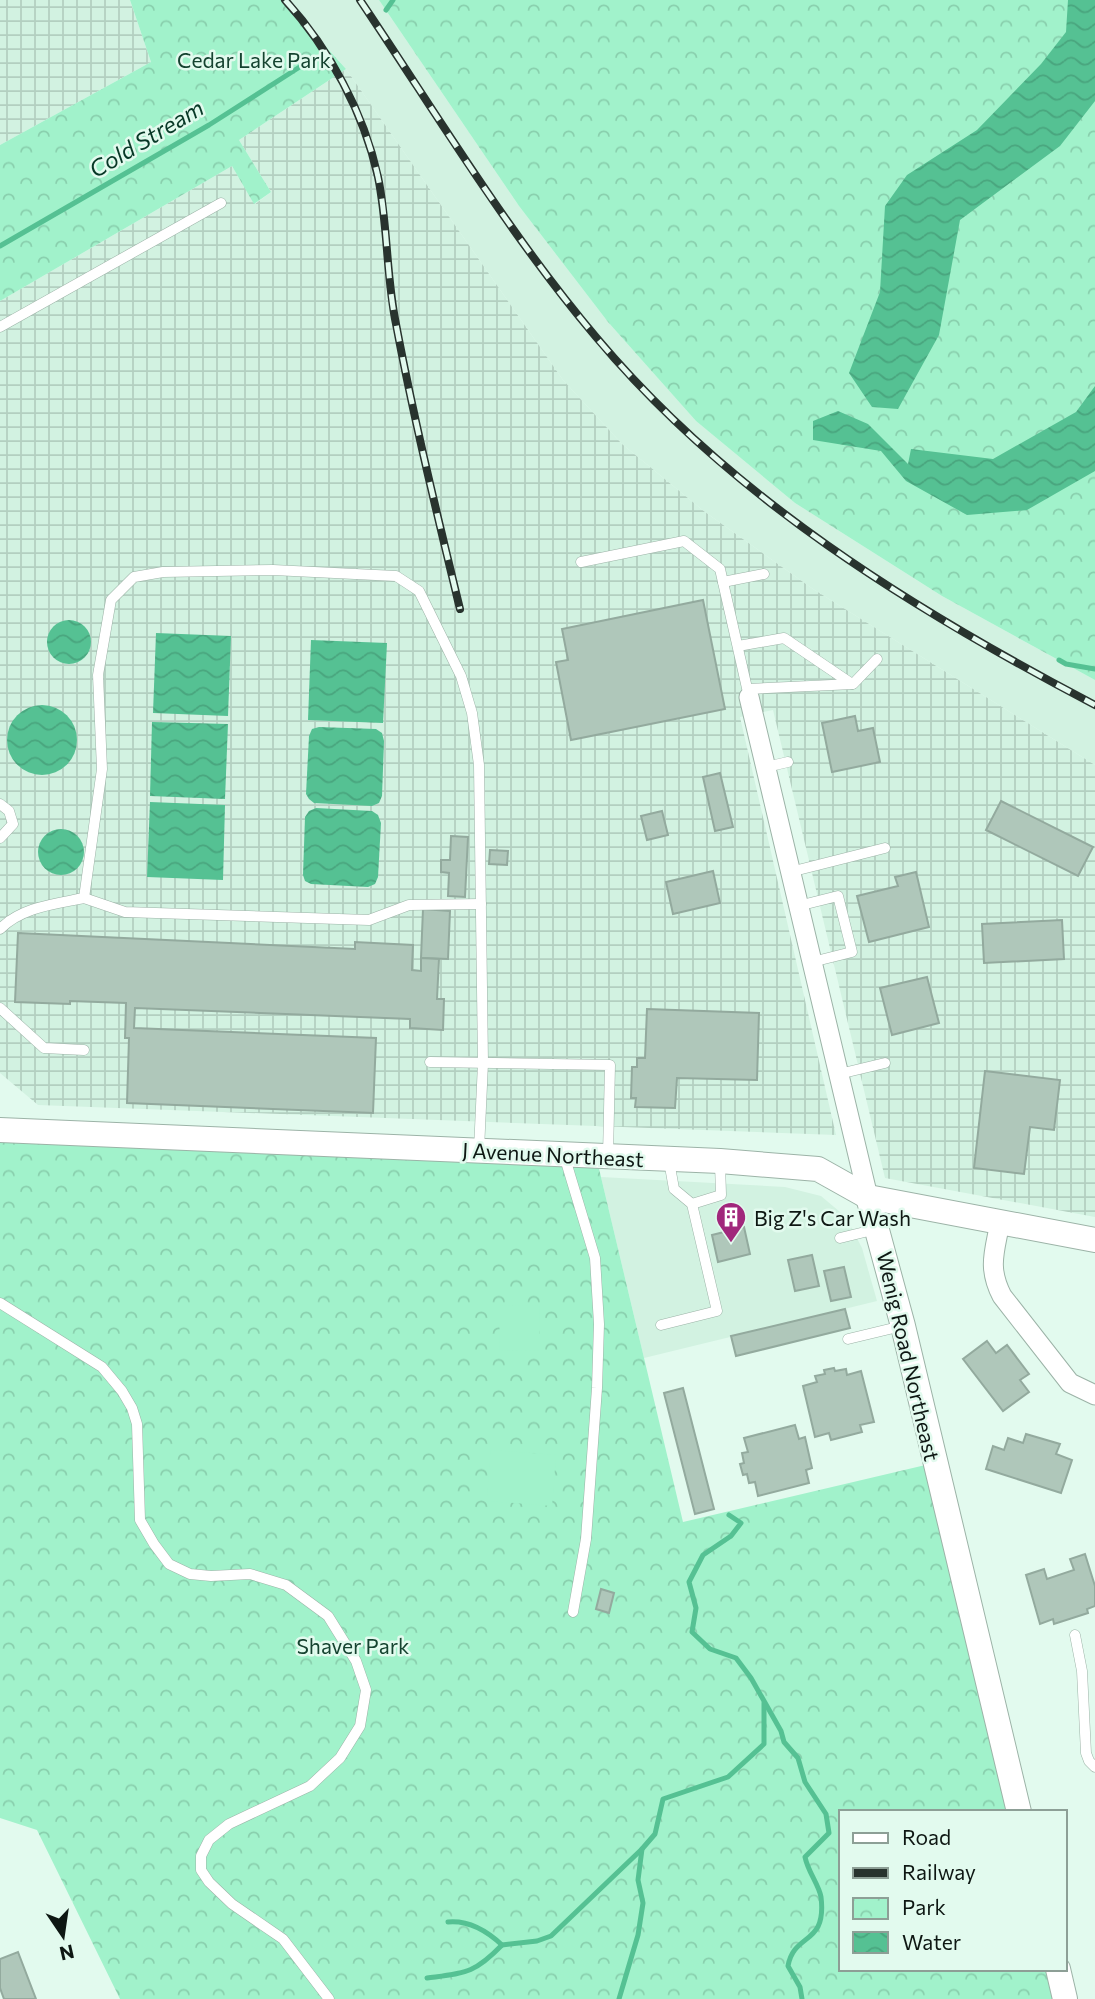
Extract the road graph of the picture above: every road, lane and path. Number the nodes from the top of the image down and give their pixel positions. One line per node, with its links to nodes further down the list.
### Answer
1 (221, 203): 2 (lane)
2 (0, 327)
3 (581, 562): 5 (lane)
4 (764, 574): 5 (lane)
5 (723, 582): 6 (lane)
6 (738, 646): 8 (lane); 9 (lane)
7 (877, 659): 8 (lane)
8 (853, 684): 9 (lane)
9 (748, 693): 11 (street, Wenig Road Northeast)
10 (788, 762): 11 (lane)
11 (766, 767): 15 (street, Wenig Road Northeast)
12 (0, 804): 13 (lane)
13 (0, 838)
14 (885, 848): 15 (lane)
15 (790, 872): 18 (street, Wenig Road Northeast)
16 (85, 898): 17 (lane); 17 (lane); 19 (lane)
17 (481, 904): 24 (lane)
18 (798, 905): 20 (street, Wenig Road Northeast); 20 (lane)
19 (0, 929)
20 (812, 962): 26 (street, Wenig Road Northeast)
21 (0, 1008): 22 (lane)
22 (84, 1049)
23 (430, 1062): 24 (lane)
24 (483, 1063): 28 (lane); 30 (lane)
25 (885, 1063): 26 (lane)
26 (839, 1074): 33 (street, Wenig Road Northeast)
27 (0, 1130): 28 (street, J Avenue Northeast)
28 (479, 1150): 29 (street, J Avenue Northeast)
29 (563, 1154): 30 (street, J Avenue Northeast); 44 (lane)
30 (608, 1156): 31 (street, J Avenue Northeast)
31 (669, 1159): 32 (street, J Avenue Northeast); 34 (lane)
32 (720, 1161): 33 (street, J Avenue Northeast); 34 (lane)
33 (868, 1197): 35 (street, J Avenue Northeast); 36 (street, Wenig Road Northeast)
34 (692, 1204): 40 (lane)
35 (1000, 1222): 38 (street, J Avenue Northeast); 43 (street)
36 (878, 1229): 37 (lane); 41 (street, Wenig Road Northeast)
37 (840, 1238)
38 (1095, 1240)
39 (0, 1303): 49 (lane)
40 (661, 1325)
41 (903, 1326): 42 (lane); 47 (street, Wenig Road Northeast)
42 (848, 1339)
43 (1095, 1395)
44 (573, 1612)
45 (1074, 1635): 46 (lane)
46 (1095, 1767)
47 (1019, 1810)
48 (1058, 1971): 50 (street)
49 (329, 1999)
50 (1065, 1999)

